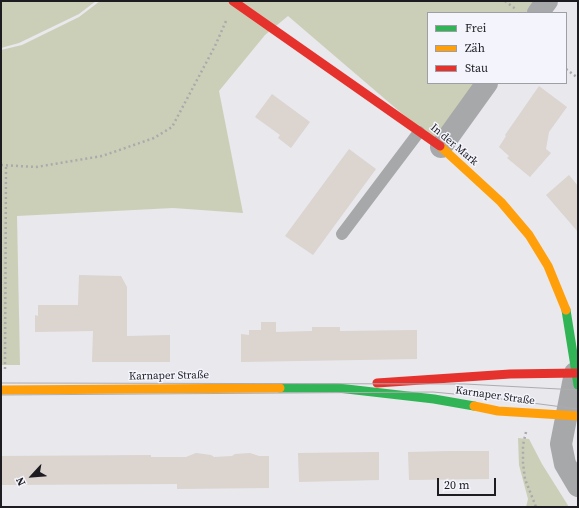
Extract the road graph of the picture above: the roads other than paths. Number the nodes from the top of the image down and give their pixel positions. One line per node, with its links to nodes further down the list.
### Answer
1 (547, 1): 3 (street)
2 (234, 2): 5 (main road, In der Mark)
3 (539, 12)
4 (486, 84): 6 (street)
5 (419, 132): 6 (main road, In der Mark); 7 (lane)
6 (441, 147): 8 (main road, In der Mark)
7 (342, 234)
8 (577, 377): 9 (main road, Karnaper Straße); 11 (street)
9 (338, 388): 10 (main road, Karnaper Straße); 11 (main road, Karnaper Straße)
10 (3, 390)
11 (572, 416): 12 (street)
12 (578, 486)

